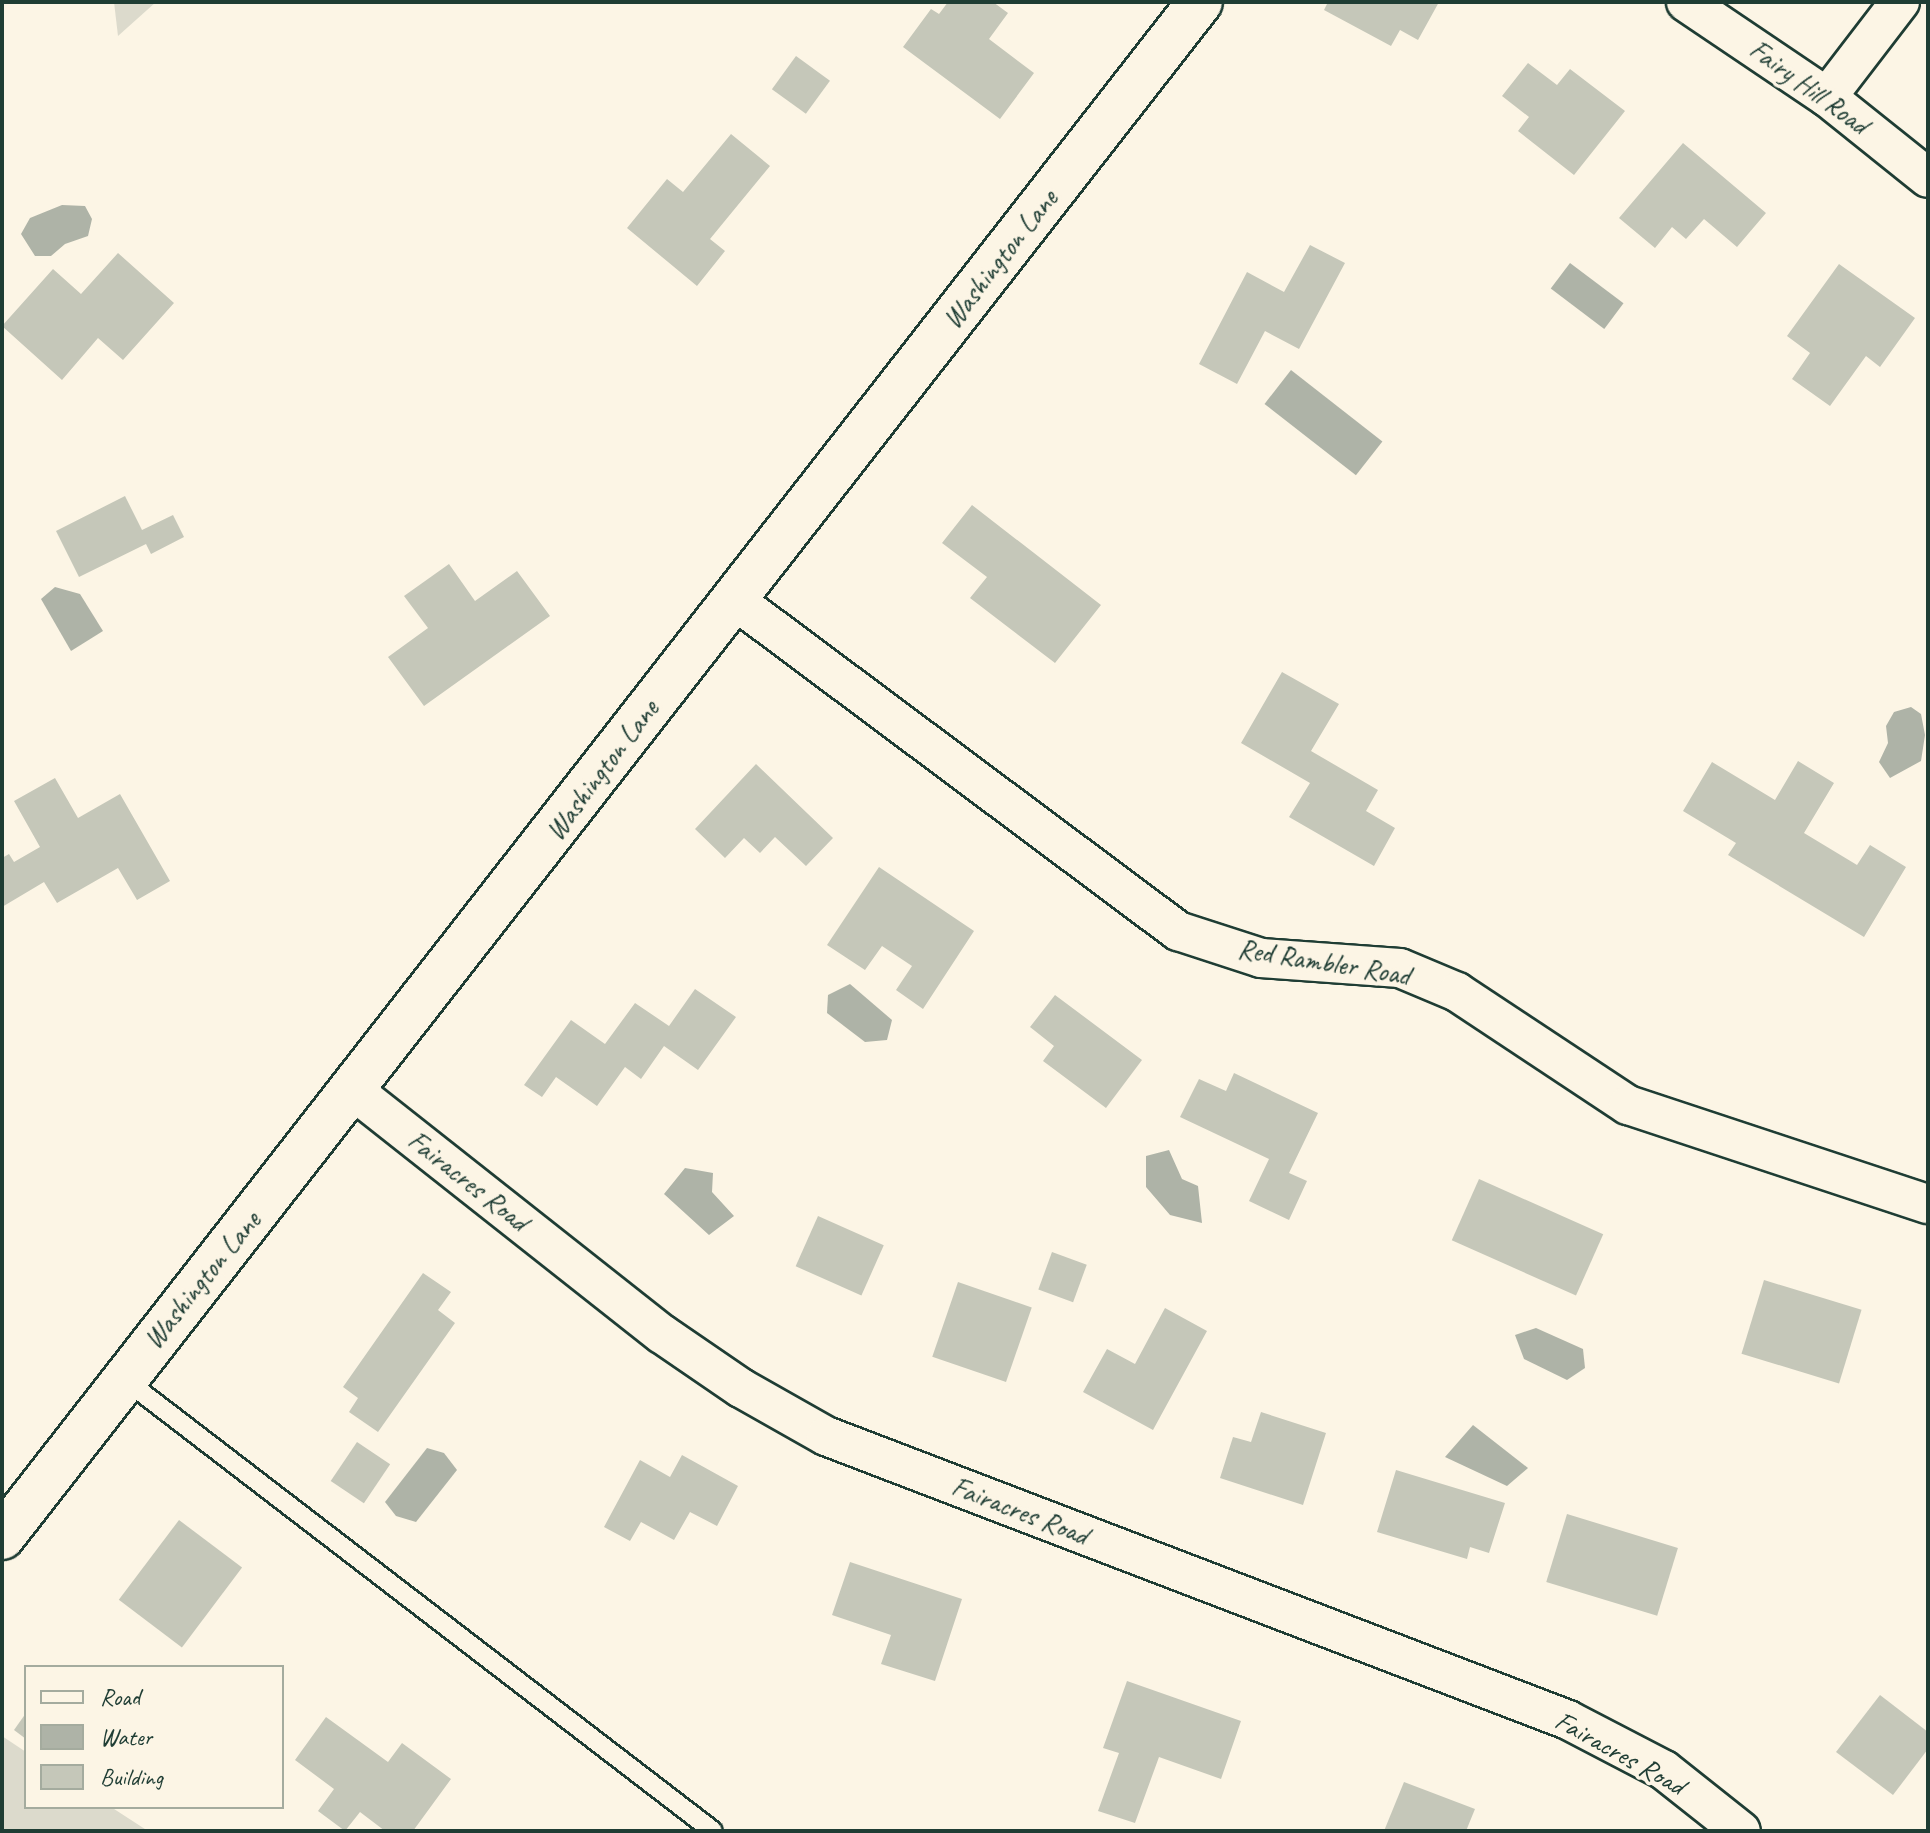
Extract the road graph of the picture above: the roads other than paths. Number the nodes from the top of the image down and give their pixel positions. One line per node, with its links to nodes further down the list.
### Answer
1 (1200, 2): 6 (main road, Washington Lane)
2 (1686, 2): 4 (street, Fairy Hill Road)
3 (1900, 2): 4 (street)
4 (1827, 97): 5 (street, Fairy Hill Road)
5 (1928, 178)
6 (732, 598): 7 (main road, Washington Lane); 8 (street, Red Rambler Road)
7 (354, 1091): 9 (main road, Washington Lane); 12 (street, Fairacres Road)
8 (1928, 1204)
9 (124, 1379): 10 (main road, Washington Lane); 11 (lane)
10 (2, 1537)
11 (713, 1831)
12 (1741, 1831)

